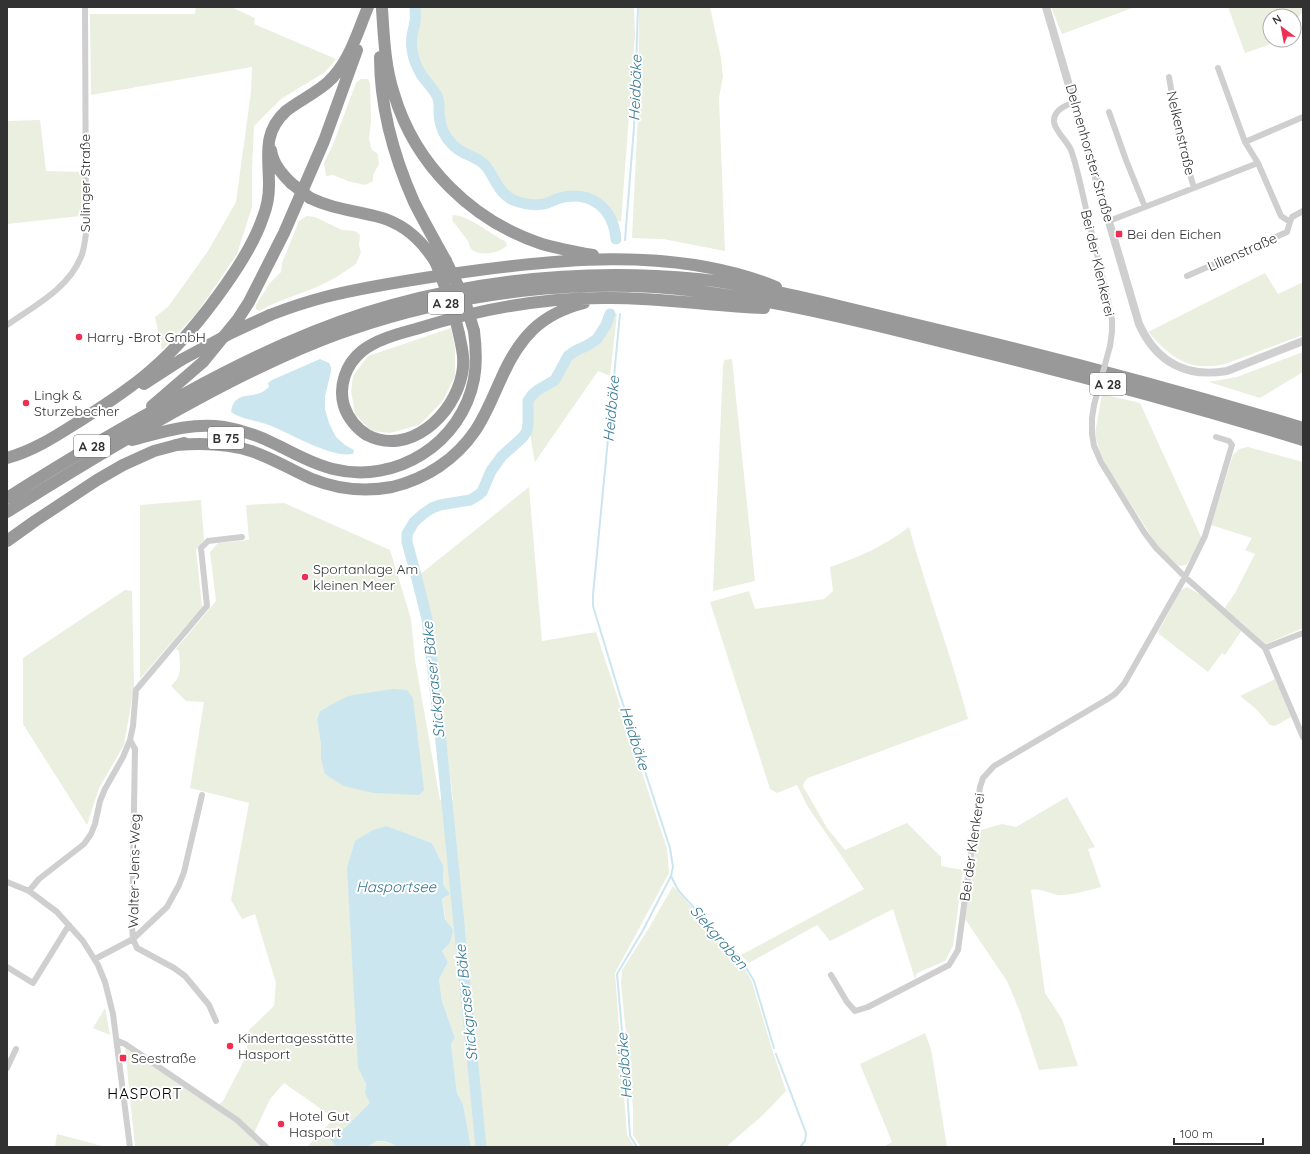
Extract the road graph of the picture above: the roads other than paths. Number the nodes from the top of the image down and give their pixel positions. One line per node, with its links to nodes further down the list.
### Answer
1 (85, 7): 24 (street, Sulinger Straße)
2 (369, 7): 10 (highway); 28 (highway)
3 (1046, 7): 7 (street, Delmenhorster Straße)
4 (382, 8): 18 (highway); 19 (highway)
5 (1218, 68): 11 (street)
6 (1169, 77): 13 (street, Nelkenstraße)
7 (1075, 102): 16 (street, Delmenhorster Straße); 40 (street, Bei der Klenkerei, bridge)
8 (1109, 112): 14 (street)
9 (1303, 117): 11 (street)
10 (270, 137): 19 (highway, bridge); 26 (highway)
11 (1245, 142): 12 (street)
12 (1258, 163): 13 (street); 17 (street, Lilienstraße)
13 (1194, 188): 14 (street)
14 (1146, 207): 16 (street)
15 (1303, 212): 17 (street, Lilienstraße)
16 (1109, 221): 25 (street, Delmenhorster Straße)
17 (1290, 222): 20 (street, Lilienstraße)
18 (620, 259): 21 (highway); 26 (highway, bridge)
19 (441, 262): 22 (highway, bridge); 32 (highway, bridge)
20 (1187, 276)
21 (803, 297): 27 (highway, A 28); 28 (highway, A 28)
22 (611, 298): 23 (highway); 34 (highway)
23 (805, 310): 27 (highway, A 28); 33 (highway, A 28)
24 (7, 325)
25 (1303, 341)
26 (98, 410): 35 (highway)
27 (1222, 410): 29 (highway, A 28); 31 (highway, A 28)
28 (139, 418): 36 (highway, A 28)
29 (1303, 428)
30 (1216, 437): 40 (street, Bei der Klenkerei)
31 (1303, 440)
32 (276, 444): 33 (highway); 34 (highway, B 75)
33 (115, 445): 37 (highway, A 28)
34 (176, 445): 39 (highway)
35 (7, 458)
36 (7, 498)
37 (7, 512)
38 (242, 537): 44 (street)
39 (7, 541)
40 (1185, 577): 42 (street, Bei der Klenkerei); 52 (street, Bei der Klenkerei)
41 (1303, 633): 42 (street)
42 (1265, 648): 43 (street, Bei der Klenkerei)
43 (1303, 737)
44 (130, 740): 47 (street); 49 (street, Walter-Jens-Weg)
45 (202, 795): 49 (street)
46 (7, 882): 47 (street)
47 (29, 891): 48 (street)
48 (69, 925): 50 (street); 51 (street)
49 (133, 939): 50 (street); 53 (street)
50 (94, 959): 54 (street)
51 (7, 968)
52 (831, 975)
53 (216, 1021)
54 (118, 1041): 57 (street); 58 (street)
55 (16, 1049): 56 (street)
56 (7, 1068)
57 (130, 1147)
58 (266, 1147)

